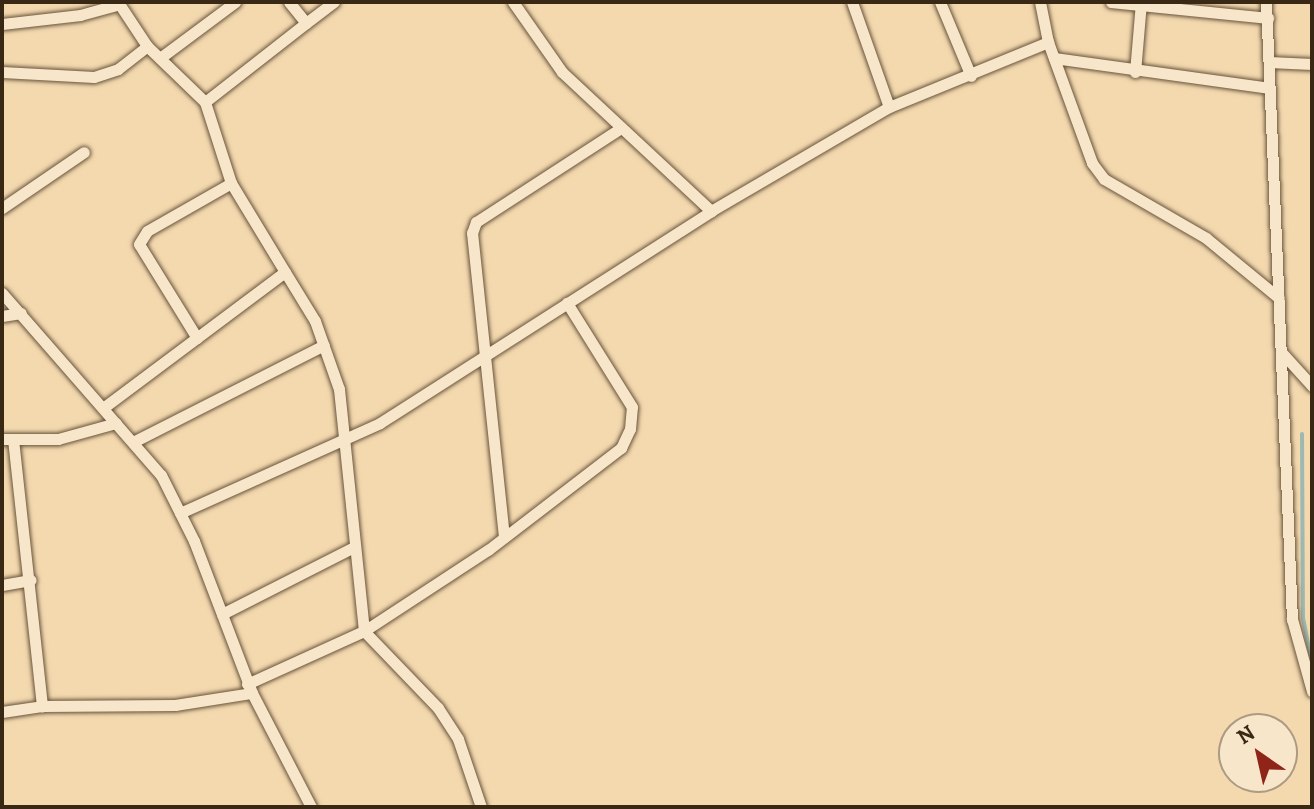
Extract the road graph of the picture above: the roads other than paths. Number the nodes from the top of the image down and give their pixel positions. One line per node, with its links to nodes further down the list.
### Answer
1 (235, 2): 17 (street)
2 (289, 2): 13 (street)
3 (334, 2): 13 (street)
4 (513, 2): 27 (street)
5 (852, 2): 26 (street)
6 (940, 2): 23 (street)
7 (1040, 2): 15 (street)
8 (1111, 2): 11 (street)
9 (1266, 2): 12 (street)
10 (119, 3): 14 (street); 16 (street)
11 (1141, 4): 12 (street); 22 (street)
12 (1268, 18): 19 (street)
13 (306, 23): 25 (street)
14 (2, 24)
15 (1048, 42): 18 (street); 23 (street)
16 (147, 46): 17 (street); 21 (street)
17 (160, 58): 25 (street)
18 (1054, 58): 22 (street); 34 (street)
19 (1269, 62): 20 (street); 24 (street)
20 (1312, 64)
21 (2, 72)
22 (1135, 72): 24 (street)
23 (971, 76): 26 (street)
24 (1270, 88): 34 (street)
25 (205, 102): 29 (street)
26 (889, 107): 31 (street)
27 (621, 128): 31 (street); 41 (street)
28 (84, 152): 30 (street)
29 (231, 183): 32 (street); 38 (street)
30 (2, 208)
31 (711, 211): 35 (street)
32 (285, 272): 38 (street); 39 (street)
33 (2, 293): 36 (street)
34 (1279, 298): 40 (street)
35 (567, 303): 41 (street); 49 (street)
36 (21, 313): 37 (street); 43 (street)
37 (2, 316)
38 (197, 338): 43 (street)
39 (324, 345): 46 (street); 47 (street)
40 (1281, 352): 42 (street); 56 (street)
41 (485, 356): 47 (street); 49 (street)
42 (1312, 386)
43 (103, 408): 44 (street)
44 (116, 423): 45 (street); 46 (street)
45 (7, 439): 51 (street)
46 (133, 442): 48 (street)
47 (345, 442): 48 (street); 50 (street)
48 (180, 513): 53 (street)
49 (504, 537): 54 (street)
50 (352, 548): 53 (street); 54 (street)
51 (31, 580): 52 (street); 57 (street)
52 (2, 585)
53 (222, 614): 55 (street)
54 (364, 631): 55 (street); 60 (street)
55 (250, 688): 57 (street); 59 (street)
56 (1312, 691)
57 (42, 706): 58 (street)
58 (2, 712)
59 (311, 807)
60 (481, 807)

